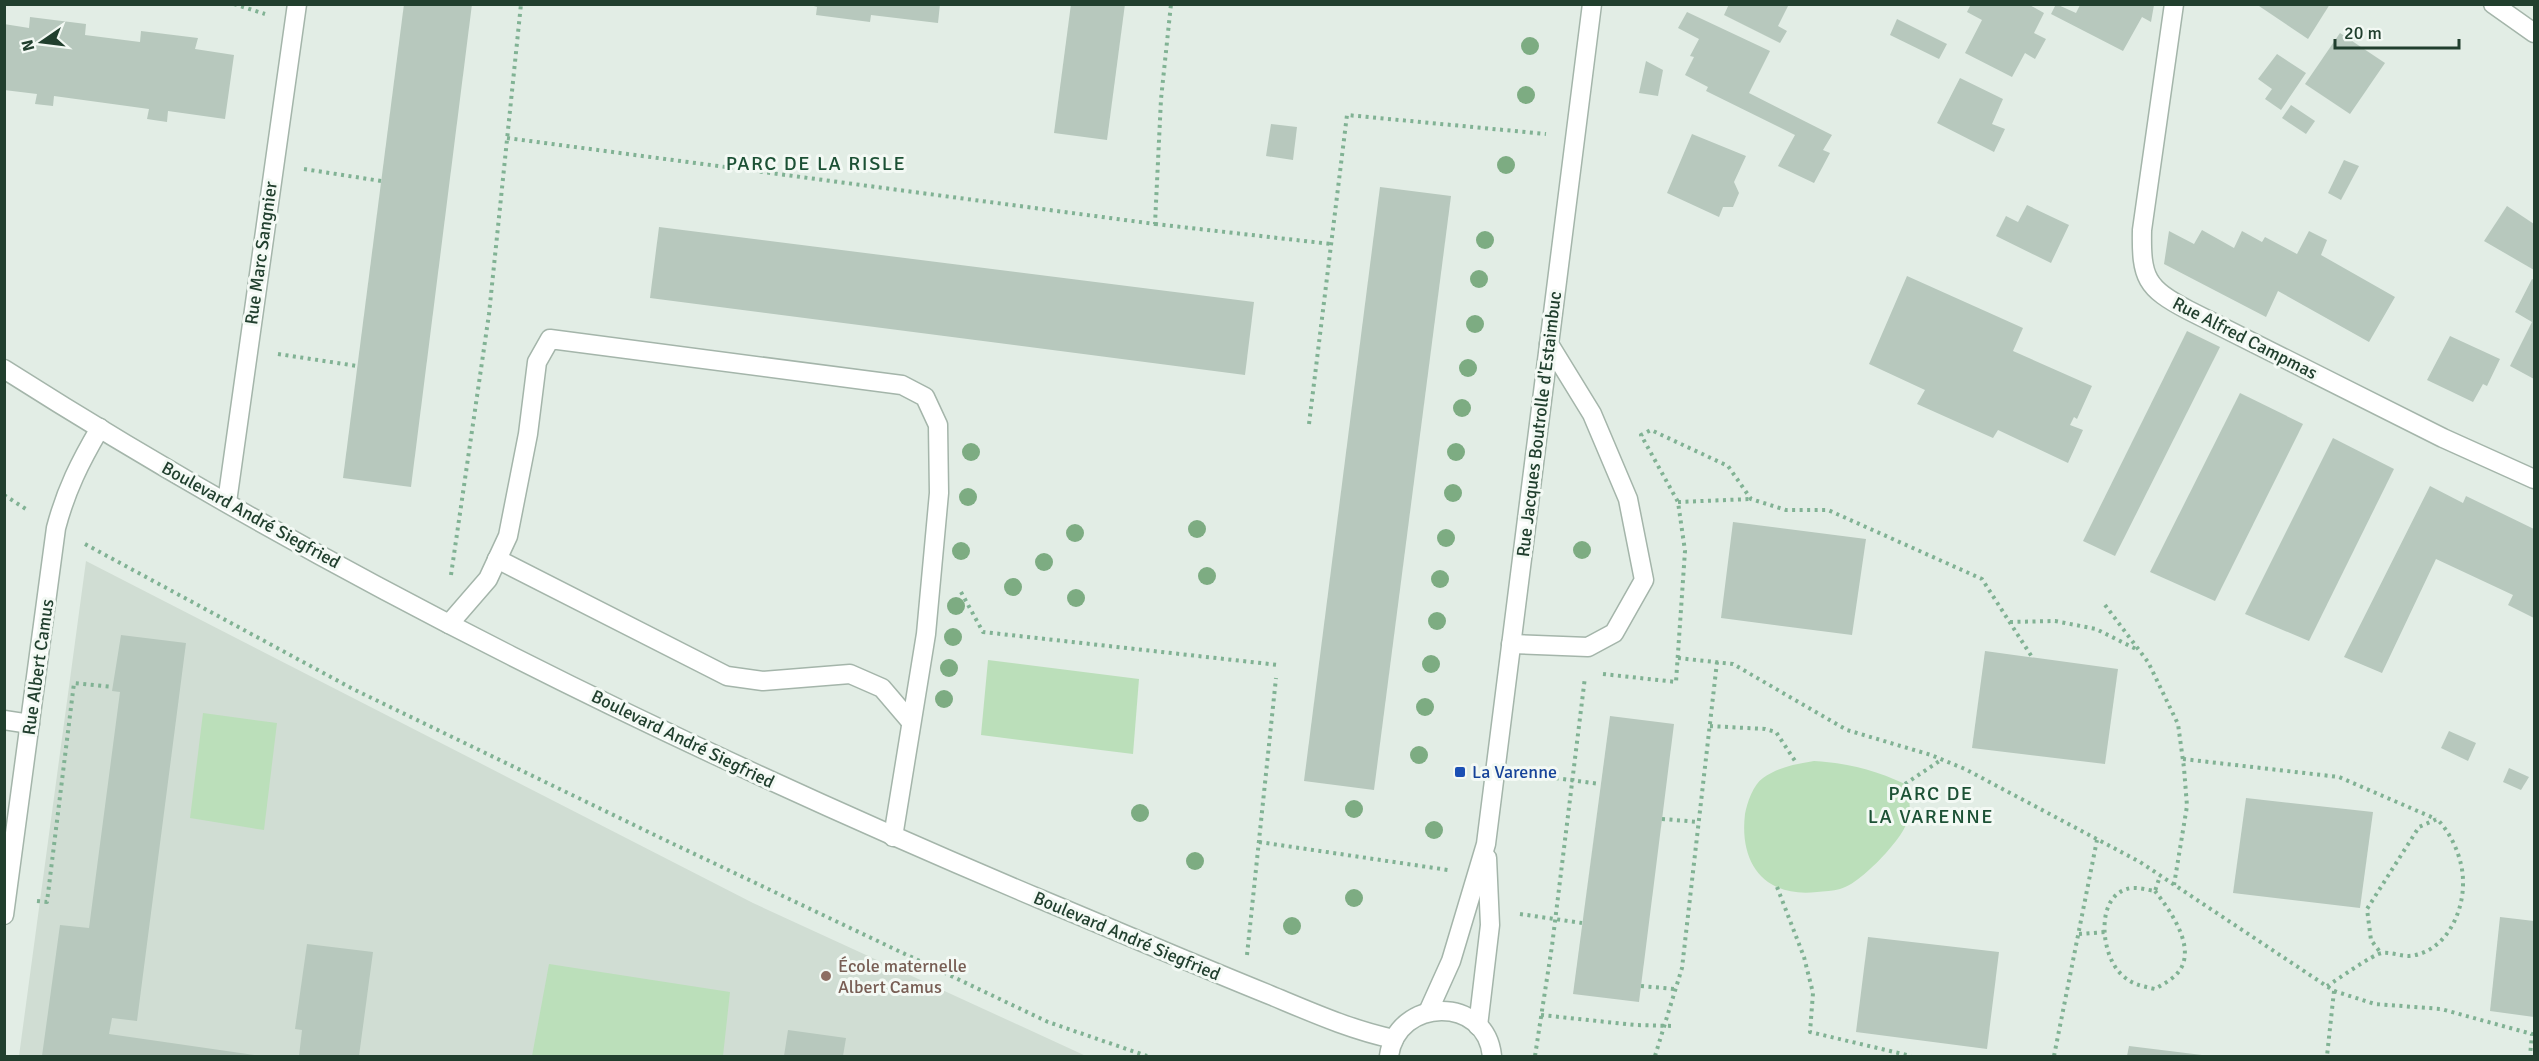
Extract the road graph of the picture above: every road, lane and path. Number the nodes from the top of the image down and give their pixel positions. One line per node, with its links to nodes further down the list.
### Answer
1 (297, 4): 10 (street, Rue Marc Sangnier)
2 (521, 4): 8 (path)
3 (1170, 4): 12 (path)
4 (1592, 4): 9 (street, Rue Jacques Boutrolle d'Estaimbuc)
5 (2174, 4): 20 (street, Rue Alfred Campmas)
6 (2493, 4): 7 (street)
7 (2535, 33)
8 (507, 138): 12 (path); 29 (path)
9 (1575, 138): 13 (path); 14 (street, Rue Jacques Boutrolle d'Estaimbuc)
10 (274, 165): 11 (path); 15 (street, Rue Marc Sangnier)
11 (381, 181)
12 (1155, 224): 13 (path)
13 (1331, 244): 18 (path)
14 (1549, 344): 31 (street, Rue Jacques Boutrolle d'Estaimbuc); 31 (street)
15 (248, 350): 16 (path); 23 (street, Rue Marc Sangnier)
16 (357, 366)
17 (4, 369): 19 (street, Boulevard André Siegfried)
18 (1309, 424)
19 (100, 428): 23 (street, Boulevard André Siegfried); 25 (street, Rue Albert Camus)
20 (2535, 479)
21 (4, 495): 25 (path)
22 (1751, 499): 24 (path); 24 (path); 30 (path)
23 (227, 502): 29 (street, Boulevard André Siegfried)
24 (1678, 502): 34 (path)
25 (56, 528): 43 (street, Rue Albert Camus); 83 (path)
26 (497, 559): 27 (street); 29 (street); 42 (street)
27 (931, 579): 36 (path); 42 (street)
28 (2105, 605): 32 (path)
29 (445, 621): 55 (street, Boulevard André Siegfried)
30 (2009, 622): 32 (path); 33 (path)
31 (1511, 644): 48 (street, Rue Jacques Boutrolle d'Estaimbuc)
32 (2139, 651): 45 (path)
33 (2032, 657)
34 (1678, 658): 35 (path); 38 (path)
35 (1718, 662): 44 (path); 46 (path)
36 (1278, 665)
37 (1586, 672): 49 (path)
38 (1597, 673)
39 (1276, 678): 57 (path)
40 (113, 687): 64 (path)
41 (4, 720): 43 (street)
42 (911, 722): 55 (street)
43 (30, 724): 64 (street, Rue Albert Camus)
44 (1710, 726): 47 (path); 54 (path)
45 (2183, 759): 53 (path); 61 (path)
46 (1941, 760): 51 (path); 56 (path)
47 (1797, 764)
48 (1495, 768): 49 (path); 58 (street, Rue Jacques Boutrolle d'Estaimbuc)
49 (1573, 782): 50 (path); 66 (path)
50 (1600, 784)
51 (1905, 784)
52 (1662, 819): 54 (path)
53 (2437, 819): 70 (path); 70 (path)
54 (1699, 822): 74 (path)
55 (893, 837): 71 (street, Boulevard André Siegfried)
56 (2097, 840): 60 (path); 69 (path)
57 (1259, 842): 59 (path); 71 (path)
58 (1486, 844): 59 (street, Rue Jacques Boutrolle d'Estaimbuc); 65 (street, Rue Jacques Boutrolle d'Estaimbuc)
59 (1477, 874): 76 (street, Rue Jacques Boutrolle d'Estaimbuc)
60 (2160, 876): 61 (path); 63 (path)
61 (2174, 885): 73 (path)
62 (1777, 887): 87 (path)
63 (2155, 891): 68 (path); 68 (path)
64 (6, 906)
65 (1489, 909): 66 (path); 79 (street, Rue Jacques Boutrolle d'Estaimbuc)
66 (1555, 919): 67 (path); 77 (path)
67 (1582, 923)
68 (2106, 932): 69 (path)
69 (2079, 934): 88 (path)
70 (2380, 952): 73 (path)
71 (1244, 985): 81 (street, Boulevard André Siegfried)
72 (1641, 986): 74 (path)
73 (2327, 986): 75 (path)
74 (1676, 989): 78 (path)
75 (2334, 991): 82 (path); 89 (path)
76 (1428, 1012): 79 (street); 81 (street)
77 (1541, 1015): 78 (path); 85 (path)
78 (1665, 1025): 80 (path); 86 (path)
79 (1478, 1026): 84 (street)
80 (1673, 1026)
81 (1391, 1048)
82 (2326, 1055)
83 (1147, 1056)
84 (1492, 1056)
85 (1536, 1056)
86 (1655, 1056)
87 (1911, 1056)
88 (2054, 1056)
89 (2530, 1056)

